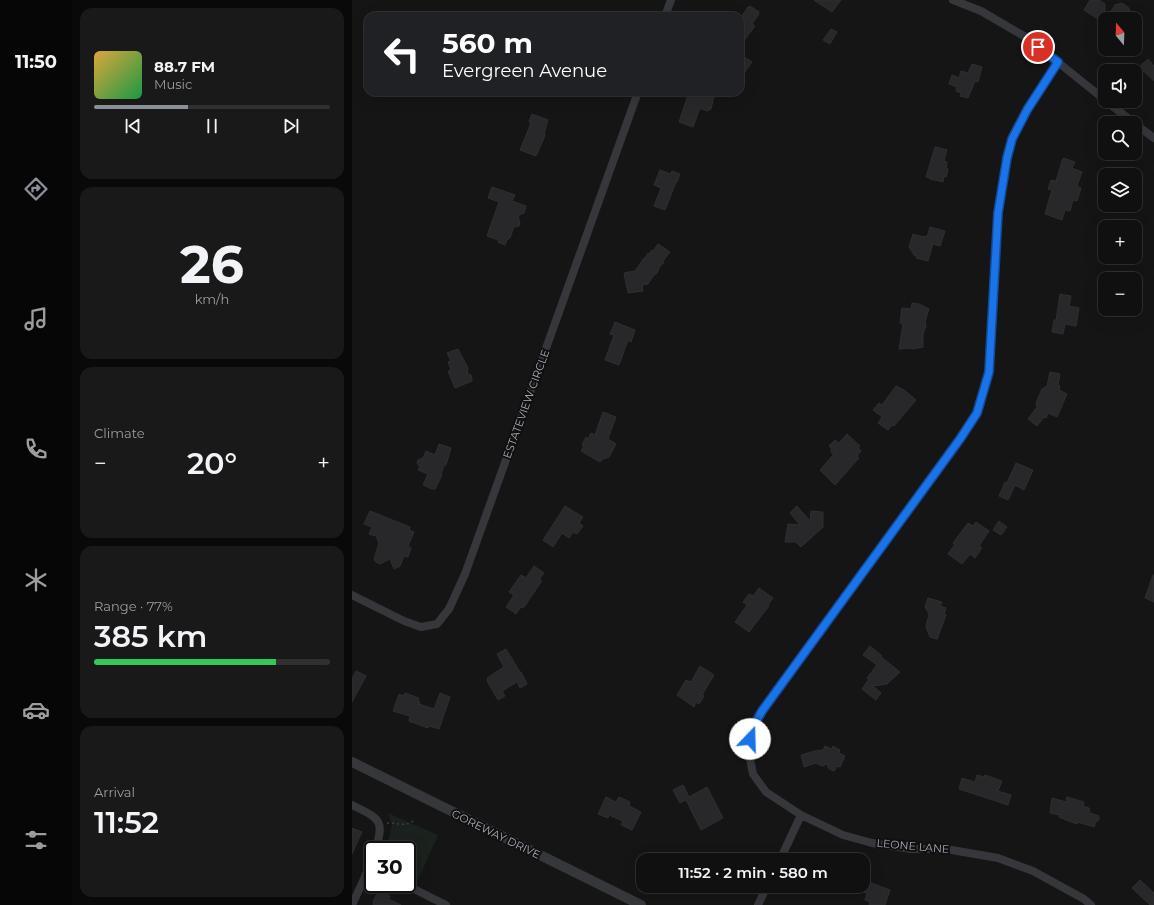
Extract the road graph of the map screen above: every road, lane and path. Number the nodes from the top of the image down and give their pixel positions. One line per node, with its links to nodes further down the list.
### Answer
1 (671, 0): 3 (street)
2 (953, 0): 4 (street)
3 (667, 12)
4 (1058, 62): 5 (street); 14 (street, LEONE LANE)
5 (1098, 95)
6 (637, 96): 11 (street, ESTATEVIEW CIRCLE)
7 (1114, 108): 8 (street)
8 (1124, 116)
9 (1142, 130): 10 (street)
10 (1154, 138)
11 (352, 595)
12 (352, 762): 24 (street, GOREWAY DRIVE)
13 (352, 805): 17 (street)
14 (801, 816): 18 (street); 26 (street, LEONE LANE)
15 (414, 820): 16 (path)
16 (387, 823)
17 (378, 841)
18 (783, 853)
19 (364, 882): 22 (street)
20 (416, 890): 23 (street)
21 (764, 893): 25 (street)
22 (352, 905)
23 (446, 905)
24 (641, 905)
25 (758, 905)
26 (1091, 905)

